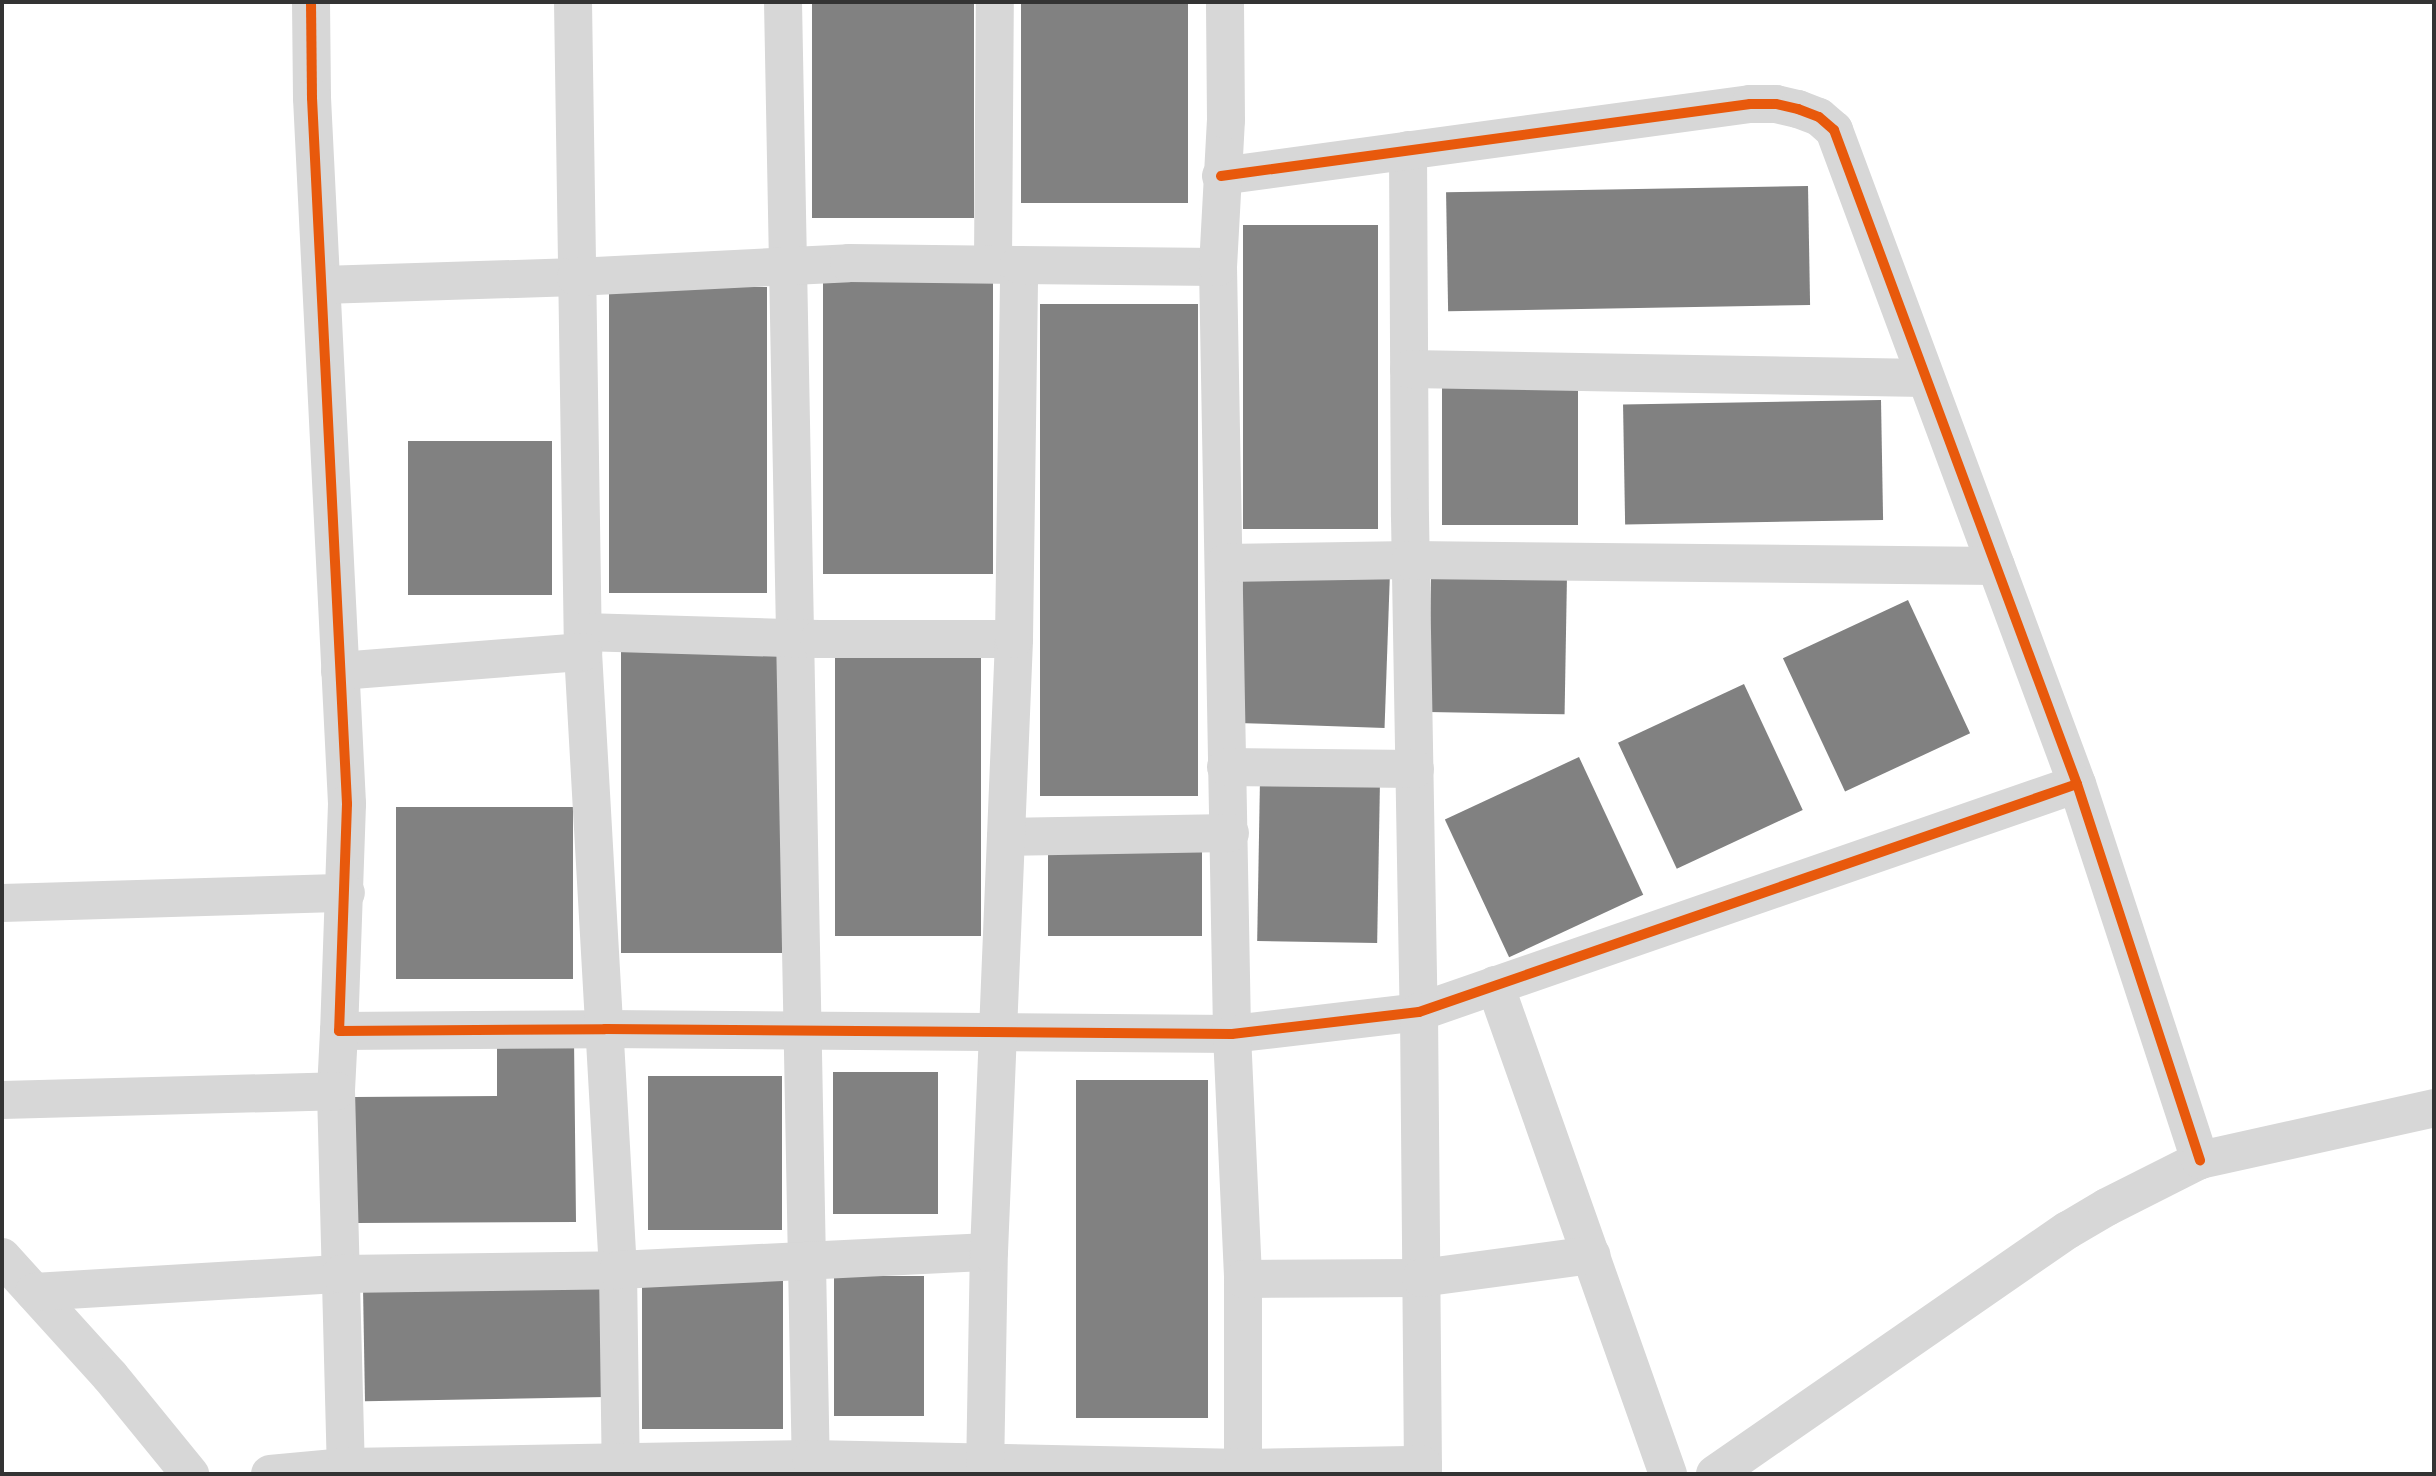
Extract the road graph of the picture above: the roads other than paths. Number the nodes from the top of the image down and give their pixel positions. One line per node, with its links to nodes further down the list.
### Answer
1 (311, 2): 12 (street)
2 (573, 2): 11 (street)
3 (783, 2): 9 (street)
4 (995, 2): 8 (street)
5 (1225, 2): 7 (street)
6 (1408, 150): 7 (street); 13 (street); 14 (street)
7 (1221, 176): 10 (street)
8 (1006, 264): 9 (street); 10 (street); 19 (street)
9 (790, 267): 11 (street); 18 (street)
10 (1218, 267): 16 (street)
11 (576, 277): 12 (street); 20 (street)
12 (321, 285): 21 (street)
13 (1409, 369): 14 (street); 15 (street)
14 (1926, 378): 17 (street)
15 (1411, 560): 16 (street); 17 (street); 23 (street)
16 (1225, 563): 22 (street)
17 (1996, 566): 24 (street)
18 (796, 638): 19 (street); 20 (street); 32 (street)
19 (1014, 639): 26 (street)
20 (583, 642): 21 (street); 31 (street)
21 (340, 671): 27 (street)
22 (1226, 767): 23 (street); 25 (street)
23 (1415, 769): 30 (street)
24 (2077, 784): 29 (street); 39 (street)
25 (1230, 833): 26 (street); 35 (street)
26 (1006, 836): 34 (street)
27 (346, 893): 28 (street); 33 (street)
28 (2, 904)
29 (1495, 985): 30 (street); 41 (street)
30 (1419, 1012): 35 (street); 46 (street)
31 (604, 1029): 32 (street); 33 (street); 44 (street)
32 (805, 1030): 34 (street); 43 (street)
33 (339, 1031): 36 (street)
34 (997, 1032): 35 (street); 40 (street)
35 (1232, 1034): 47 (street)
36 (336, 1091): 37 (street); 45 (street)
37 (2, 1100)
38 (2434, 1108): 39 (street)
39 (2200, 1160): 58 (street)
40 (989, 1252): 43 (street); 52 (street)
41 (1591, 1255): 46 (street); 57 (street)
42 (2, 1257): 48 (street)
43 (808, 1261): 44 (street); 50 (street)
44 (618, 1270): 45 (street); 51 (street)
45 (341, 1274): 48 (street); 49 (street)
46 (1421, 1278): 47 (street); 53 (street)
47 (1243, 1279): 54 (street)
48 (34, 1292): 55 (street)
49 (346, 1467): 51 (street); 56 (street)
50 (811, 1467): 51 (street); 52 (street)
51 (621, 1469)
52 (985, 1469): 54 (street)
53 (1423, 1469): 54 (street)
54 (1243, 1471)
55 (190, 1474)
56 (270, 1474)
57 (1668, 1474)
58 (1715, 1474)

